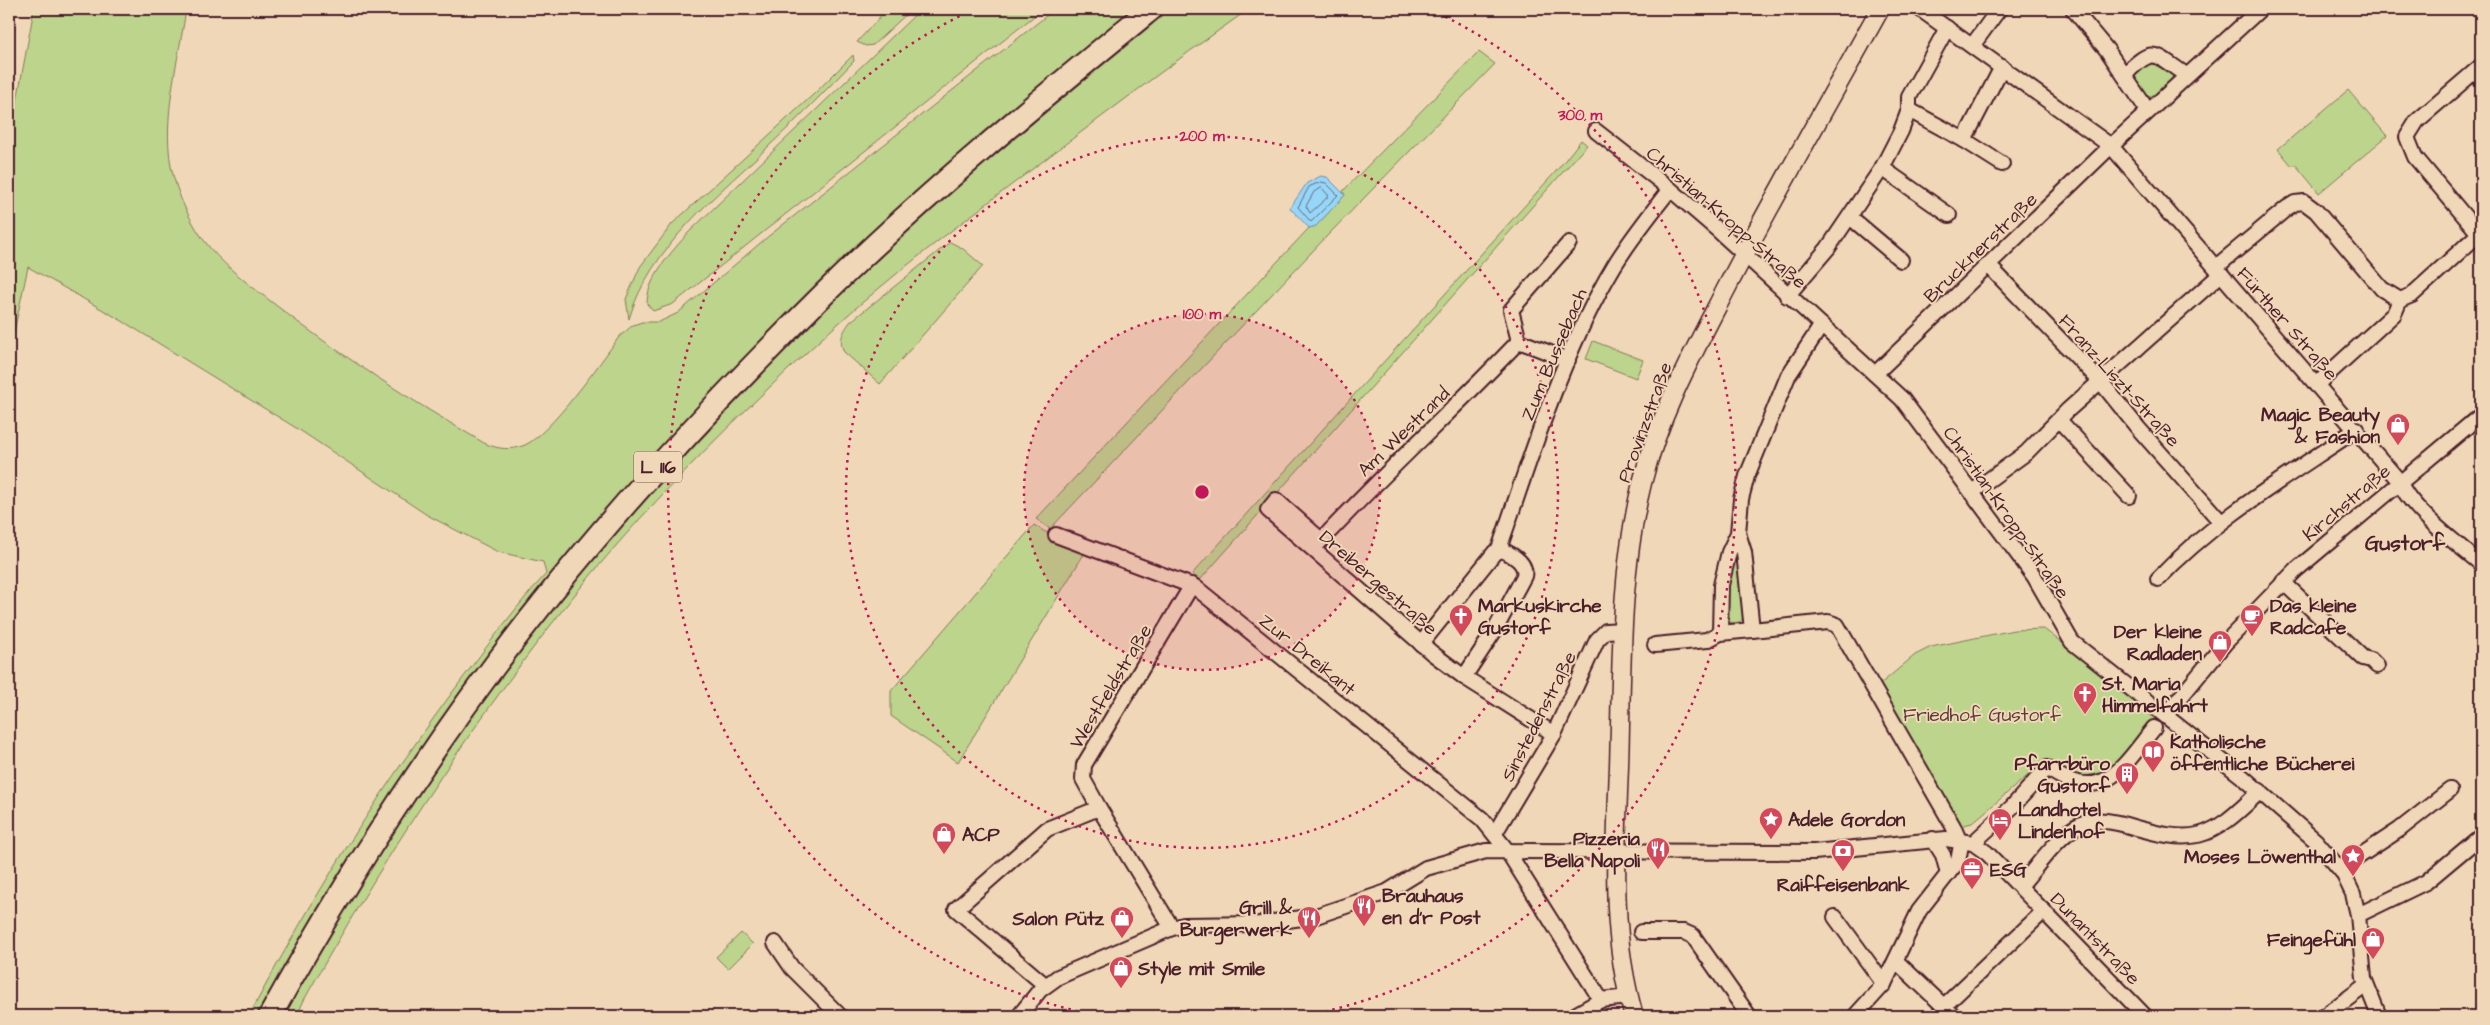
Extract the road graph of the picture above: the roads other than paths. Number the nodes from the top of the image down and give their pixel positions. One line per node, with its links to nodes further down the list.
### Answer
1 (1151, 9): 87 (main road, L 116)
2 (1880, 9): 25 (street, Provinzstraße)
3 (1920, 9): 7 (street, Fürther Straße)
4 (1999, 9): 8 (street)
5 (2073, 9): 11 (street)
6 (2260, 9): 12 (street)
7 (1947, 28): 8 (street, Fürther Straße); 13 (street)
8 (1972, 46): 10 (street, Fürther Straße)
9 (2481, 66): 23 (street)
10 (2002, 67): 16 (street); 17 (street, Fürther Straße)
11 (2124, 75): 12 (street); 14 (street)
12 (2186, 75): 14 (street)
13 (1909, 110): 16 (street); 19 (street)
14 (2148, 111): 17 (street)
15 (1596, 131): 20 (street, Christian-Kropp-Straße)
16 (1964, 140): 18 (street)
17 (2111, 146): 27 (street, Brucknerstraße); 28 (street, Fürther Straße)
18 (2002, 164)
19 (1882, 168): 21 (street); 22 (street)
20 (1670, 189): 25 (street, Christian-Kropp-Straße); 33 (street, Zum Bussebach)
21 (1949, 215)
22 (1850, 217): 26 (street); 29 (street)
23 (2481, 234): 30 (street)
24 (1569, 243): 32 (street)
25 (1744, 255): 29 (street, Christian-Kropp-Straße); 52 (street, Provinzstraße)
26 (1901, 260)
27 (1989, 266): 34 (street, Brucknerstraße); 35 (street, Franz-Liszt-Straße)
28 (2218, 271): 30 (street); 35 (street); 36 (street, Fürther Straße)
29 (1787, 296): 31 (street, Christian-Kropp-Straße)
30 (2400, 300): 36 (street)
31 (1821, 326): 34 (street, Christian-Kropp-Straße); 44 (street)
32 (1519, 341): 33 (street); 46 (street, Am Westrand)
33 (1568, 360): 47 (street, Zum Bussebach)
34 (1875, 374): 41 (street, Christian-Kropp-Straße)
35 (2101, 382): 38 (street); 43 (street, Franz-Liszt-Straße)
36 (2316, 385): 39 (street, Fürther Straße)
37 (2481, 415): 40 (street, Kirchstraße)
38 (2060, 420): 41 (street); 42 (street)
39 (2356, 429): 40 (street, Fürther Straße); 43 (street)
40 (2400, 482): 48 (street, Fürther Straße); 50 (street, Kirchstraße)
41 (1972, 492): 59 (street, Christian-Kropp-Straße)
42 (2129, 496)
43 (2221, 522): 49 (street)
44 (1738, 533): 53 (street); 54 (street)
45 (1056, 535): 51 (street, Zur Dreikant)
46 (1317, 545): 55 (street, Dreibergestraße)
47 (1499, 549): 55 (street); 58 (street)
48 (2481, 564)
49 (2158, 579)
50 (2283, 582): 57 (street); 59 (street, Kirchstraße)
51 (1192, 585): 64 (street, Westfeldstraße); 65 (street, Zur Dreikant)
52 (1622, 630): 61 (street, Sinstedenstraße); 70 (street, Provinzstraße)
53 (1752, 630): 54 (street); 68 (street)
54 (1720, 633): 56 (street)
55 (1421, 644): 58 (street, Dreibergestraße)
56 (1655, 646)
57 (2378, 666)
58 (1464, 677): 61 (street, Dreibergestraße)
59 (2166, 715): 62 (street, Christian-Kropp-Straße)
60 (2154, 728): 68 (street)
61 (1554, 734): 65 (street, Sinstedenstraße)
62 (2260, 790): 71 (street, Christian-Kropp-Straße); 73 (street)
63 (2450, 790): 71 (street)
64 (1099, 808): 77 (street); 83 (street)
65 (1495, 833): 69 (street, Zur Dreikant)
66 (2481, 836): 75 (street)
67 (1933, 839): 68 (street); 70 (street); 72 (street)
68 (1966, 842): 72 (street); 73 (street, Dunantstraße)
69 (1506, 850): 70 (street); 77 (street); 85 (street)
70 (1617, 852): 84 (street, Provinzstraße)
71 (2340, 869): 75 (street, Christian-Kropp-Straße)
72 (1948, 874): 80 (street)
73 (2020, 886): 74 (street, Dunantstraße)
74 (2044, 912): 86 (street); 94 (street, Dunantstraße)
75 (2358, 915): 82 (street, Christian-Kropp-Straße)
76 (1834, 917): 81 (street)
77 (1172, 928): 83 (street)
78 (1641, 932): 92 (street)
79 (775, 943): 88 (street)
80 (1896, 961): 81 (street); 86 (street)
81 (1884, 984): 93 (street)
82 (2366, 984): 95 (street); 96 (street, Christian-Kropp-Straße)
83 (1045, 985): 89 (street)
84 (1629, 998): 85 (street); 91 (street, Provinzstraße)
85 (1601, 1000): 90 (street)
86 (1949, 1011)
87 (270, 1016)
88 (840, 1016)
89 (1019, 1016)
90 (1573, 1016)
91 (1634, 1016)
92 (1749, 1016)
93 (1855, 1016)
94 (2145, 1016)
95 (2324, 1016)
96 (2379, 1016)

